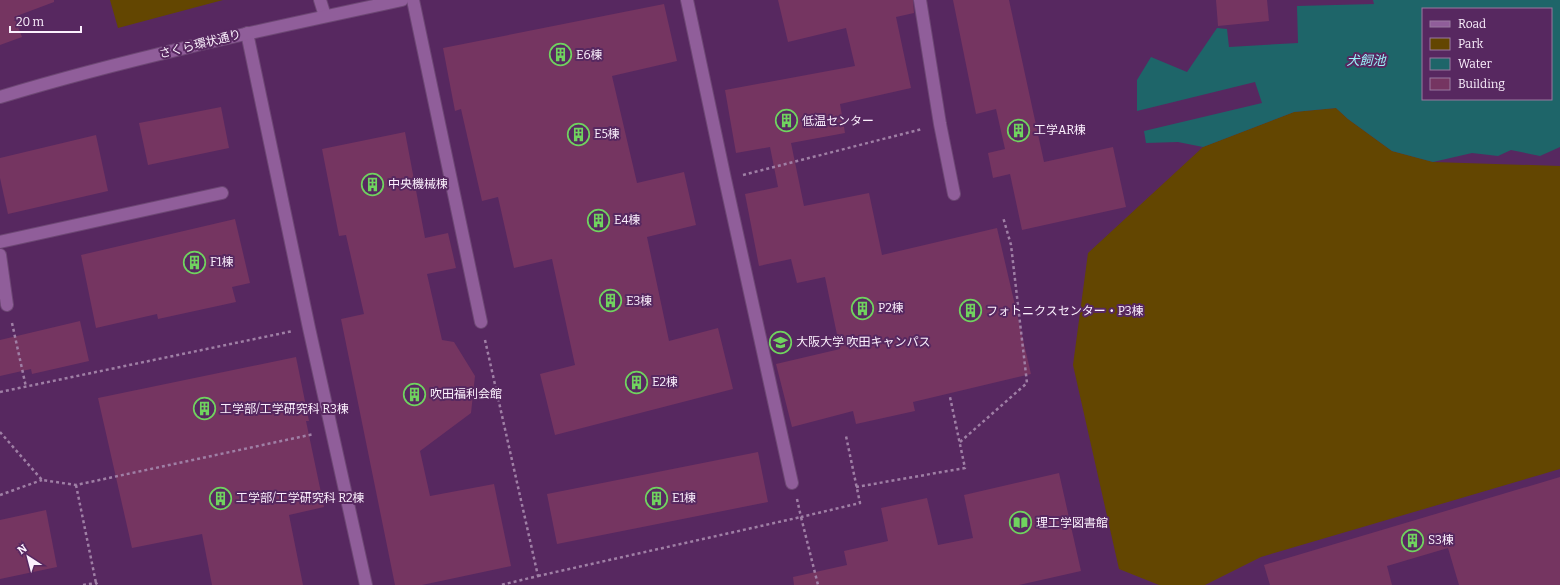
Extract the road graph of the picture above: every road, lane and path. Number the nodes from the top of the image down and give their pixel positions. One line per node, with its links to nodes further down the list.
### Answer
1 (320, 0): 6 (lane)
2 (402, 0): 6 (lane, さくら環状通り)
3 (413, 0): 17 (lane)
4 (688, 0): 10 (lane)
5 (920, 0): 9 (lane)
6 (325, 16): 7 (lane, さくら環状通り)
7 (247, 33): 8 (lane, さくら環状通り); 18 (lane)
8 (0, 97)
9 (940, 124): 10 (path); 12 (lane)
10 (725, 179): 27 (lane)
11 (222, 193): 14 (lane)
12 (954, 194)
13 (1003, 217): 24 (path)
14 (0, 242)
15 (0, 255): 16 (lane)
16 (7, 305): 19 (path)
17 (481, 322): 32 (path)
18 (309, 328): 19 (path); 21 (lane)
19 (26, 387): 20 (path)
20 (0, 392)
21 (332, 430): 28 (path); 35 (lane)
22 (0, 432): 26 (path)
23 (846, 436): 29 (path)
24 (960, 442): 25 (path); 25 (path)
25 (965, 468): 29 (path)
26 (42, 480): 28 (path); 30 (path)
27 (792, 483)
28 (76, 485): 33 (path)
29 (856, 487): 31 (path)
30 (0, 496)
31 (802, 517): 32 (path); 37 (path)
32 (538, 576): 36 (path)
33 (97, 584): 34 (path)
34 (83, 585)
35 (366, 585)
36 (500, 585)
37 (818, 585)

